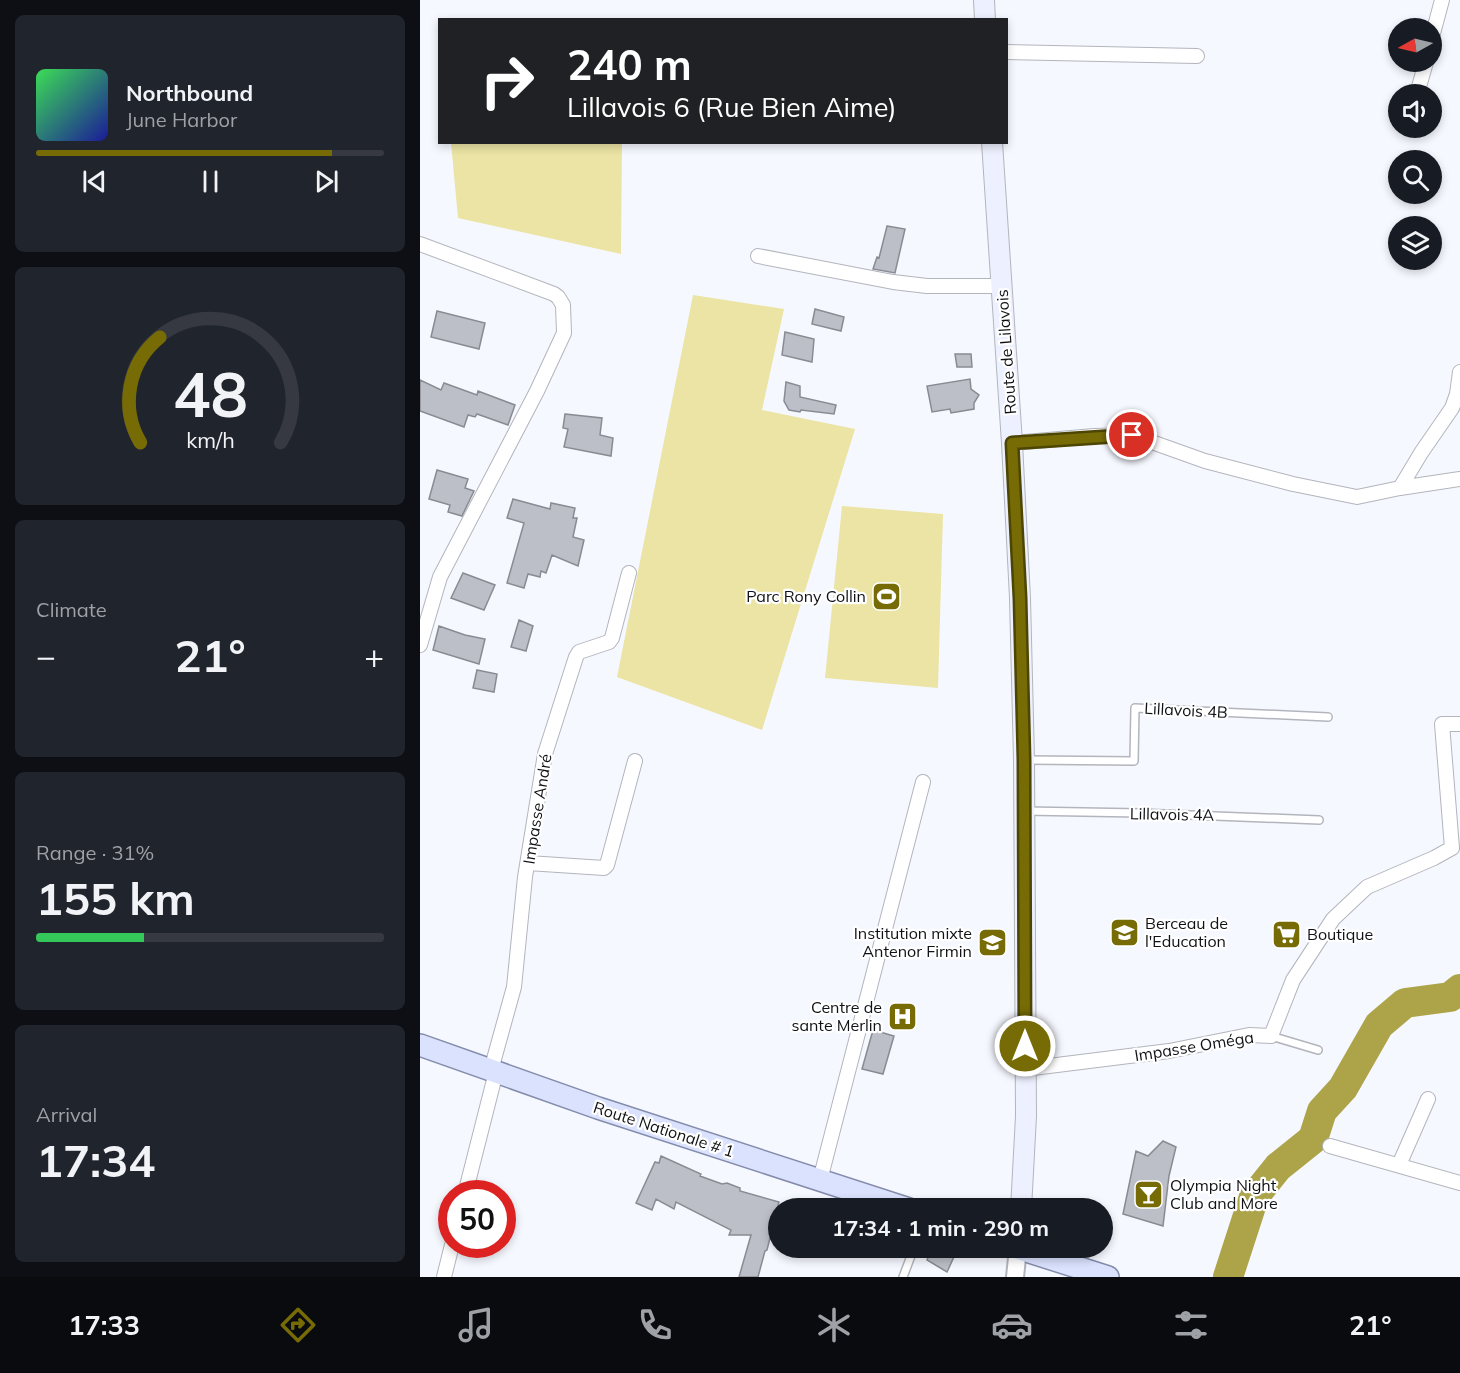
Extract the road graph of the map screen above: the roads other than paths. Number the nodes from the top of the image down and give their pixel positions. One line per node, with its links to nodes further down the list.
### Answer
1 (984, 0): 3 (main road)
2 (1442, 0): 4 (street)
3 (985, 18)
4 (1437, 18)
5 (1008, 52): 6 (street)
6 (1197, 56)
7 (992, 144): 10 (main road, Route de Lilavois)
8 (420, 244): 16 (street)
9 (758, 256): 10 (street)
10 (1001, 286): 12 (main road, Route de Lilavois)
11 (1460, 372): 14 (street)
12 (1012, 443): 14 (street); 19 (main road, Route de Lilavois)
13 (1460, 479): 14 (street)
14 (1400, 488)
15 (629, 573): 25 (street, Impasse André)
16 (420, 645)
17 (1328, 717): 19 (lane, Lillavois 4B)
18 (1460, 724): 24 (street, Impasse Oméga)
19 (1024, 760): 22 (main road, Route de Lilavois)
20 (635, 761): 25 (street)
21 (923, 782): 35 (street)
22 (1025, 812): 23 (lane, Lillavois 4A); 29 (main road, Route de Lilavois)
23 (1319, 820)
24 (1456, 847): 26 (street, Impasse Oméga)
25 (528, 862): 30 (street, Impasse André)
26 (1271, 1036): 28 (lane); 29 (street, Impasse Oméga)
27 (420, 1045): 30 (main road, Route Nationale # 1)
28 (1318, 1050)
29 (1025, 1069): 38 (main road, Route de Lilavois)
30 (494, 1071): 34 (street, Impasse André); 35 (main road, Route Nationale # 1)
31 (1428, 1099): 33 (street)
32 (1330, 1146): 33 (street)
33 (1399, 1165): 36 (street)
34 (468, 1180)
35 (820, 1180): 37 (main road, Route Nationale # 1)
36 (1460, 1183)
37 (875, 1198)
38 (1022, 1198)
39 (449, 1258): 43 (street)
40 (910, 1258): 44 (lane)
41 (1017, 1258): 45 (street)
42 (1049, 1258): 46 (main road)
43 (444, 1277)
44 (903, 1277)
45 (1015, 1277)
46 (1108, 1277)

